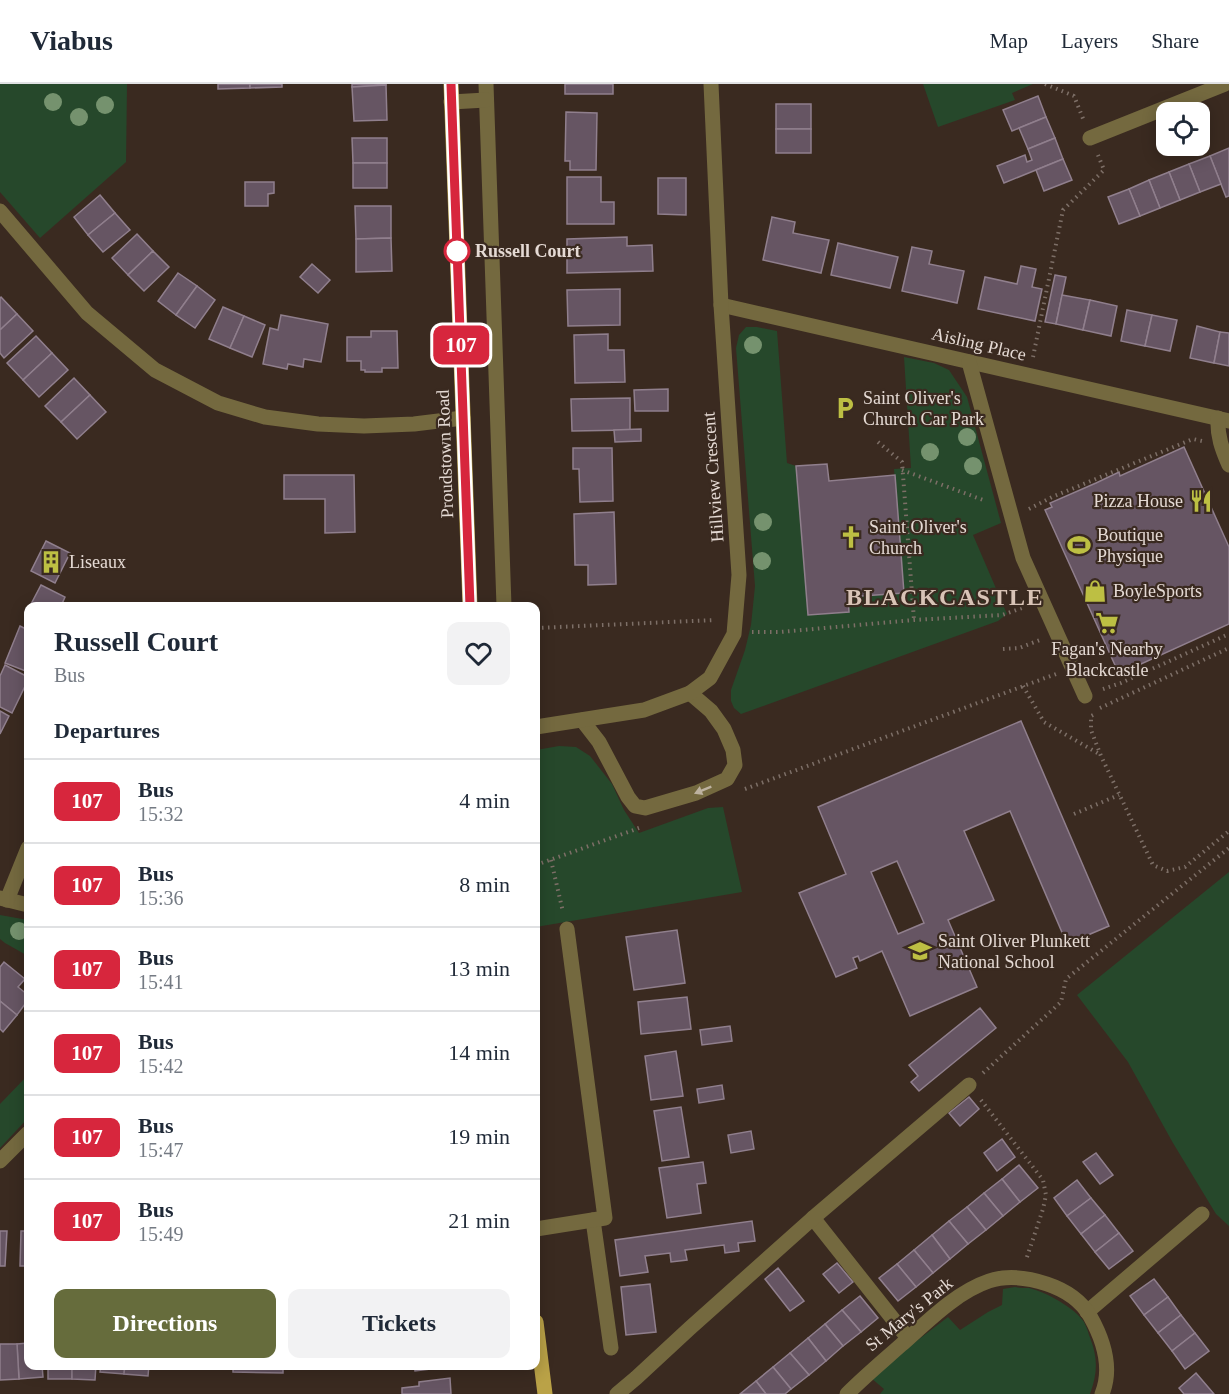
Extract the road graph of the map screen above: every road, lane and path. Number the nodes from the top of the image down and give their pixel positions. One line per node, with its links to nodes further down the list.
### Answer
1 (451, 84): 7 (main road, Proudstown Road)
2 (486, 84): 6 (street)
3 (711, 84): 10 (street, Hillview Crescent)
4 (1045, 84): 8 (path)
5 (1225, 84): 8 (street)
6 (486, 100): 7 (street); 22 (street)
7 (452, 102): 13 (main road, Proudstown Road)
8 (1090, 138): 12 (path)
9 (0, 211): 13 (street)
10 (721, 305): 11 (street, Aisling Place); 33 (street, Hillview Crescent)
11 (969, 362): 12 (street, Aisling Place); 19 (street)
12 (1029, 375): 14 (street, Aisling Place)
13 (463, 418): 21 (main road, Proudstown Road)
14 (1223, 419): 16 (street)
15 (878, 442): 18 (path)
16 (1219, 444): 17 (street); 19 (path)
17 (1229, 465)
18 (902, 470): 19 (path); 24 (path)
19 (1011, 513): 20 (street)
20 (1042, 601): 24 (path); 27 (street)
21 (470, 602)
22 (504, 602)
23 (715, 620): 25 (path)
24 (914, 620): 26 (path)
25 (540, 628)
26 (744, 632)
27 (1057, 634): 30 (path); 31 (street)
28 (1229, 634): 34 (path)
29 (1229, 648): 37 (path)
30 (1003, 649)
31 (1073, 668): 32 (path); 34 (street)
32 (1023, 686): 37 (path); 38 (path)
33 (690, 693): 35 (street, Hillview Crescent); 35 (street, one-way to 35)
34 (1085, 696)
35 (582, 720): 36 (street, Hillview Crescent)
36 (540, 726)
37 (1101, 756): 39 (path)
38 (744, 789)
39 (1119, 795): 40 (path); 42 (path)
40 (1074, 814)
41 (647, 825): 45 (path)
42 (1229, 831)
43 (1229, 848): 50 (path)
44 (24, 856): 47 (street)
45 (551, 860): 46 (path); 49 (path)
46 (540, 864)
47 (3, 899): 48 (street)
48 (24, 904)
49 (567, 929): 55 (street)
50 (969, 1085): 54 (street); 57 (path)
51 (24, 1142): 52 (street)
52 (0, 1161)
53 (1202, 1214): 58 (street)
54 (813, 1218): 59 (street); 63 (street)
55 (593, 1220): 56 (street); 60 (street)
56 (540, 1228)
57 (1020, 1278): 58 (street, St Mary's Park); 59 (street, St Mary's Park)
58 (1087, 1312): 65 (street, St Mary's Park)
59 (909, 1338): 64 (street, St Mary's Park)
60 (611, 1348)
61 (540, 1354): 62 (main road)
62 (545, 1394)
63 (617, 1394)
64 (847, 1394)
65 (1102, 1394)

